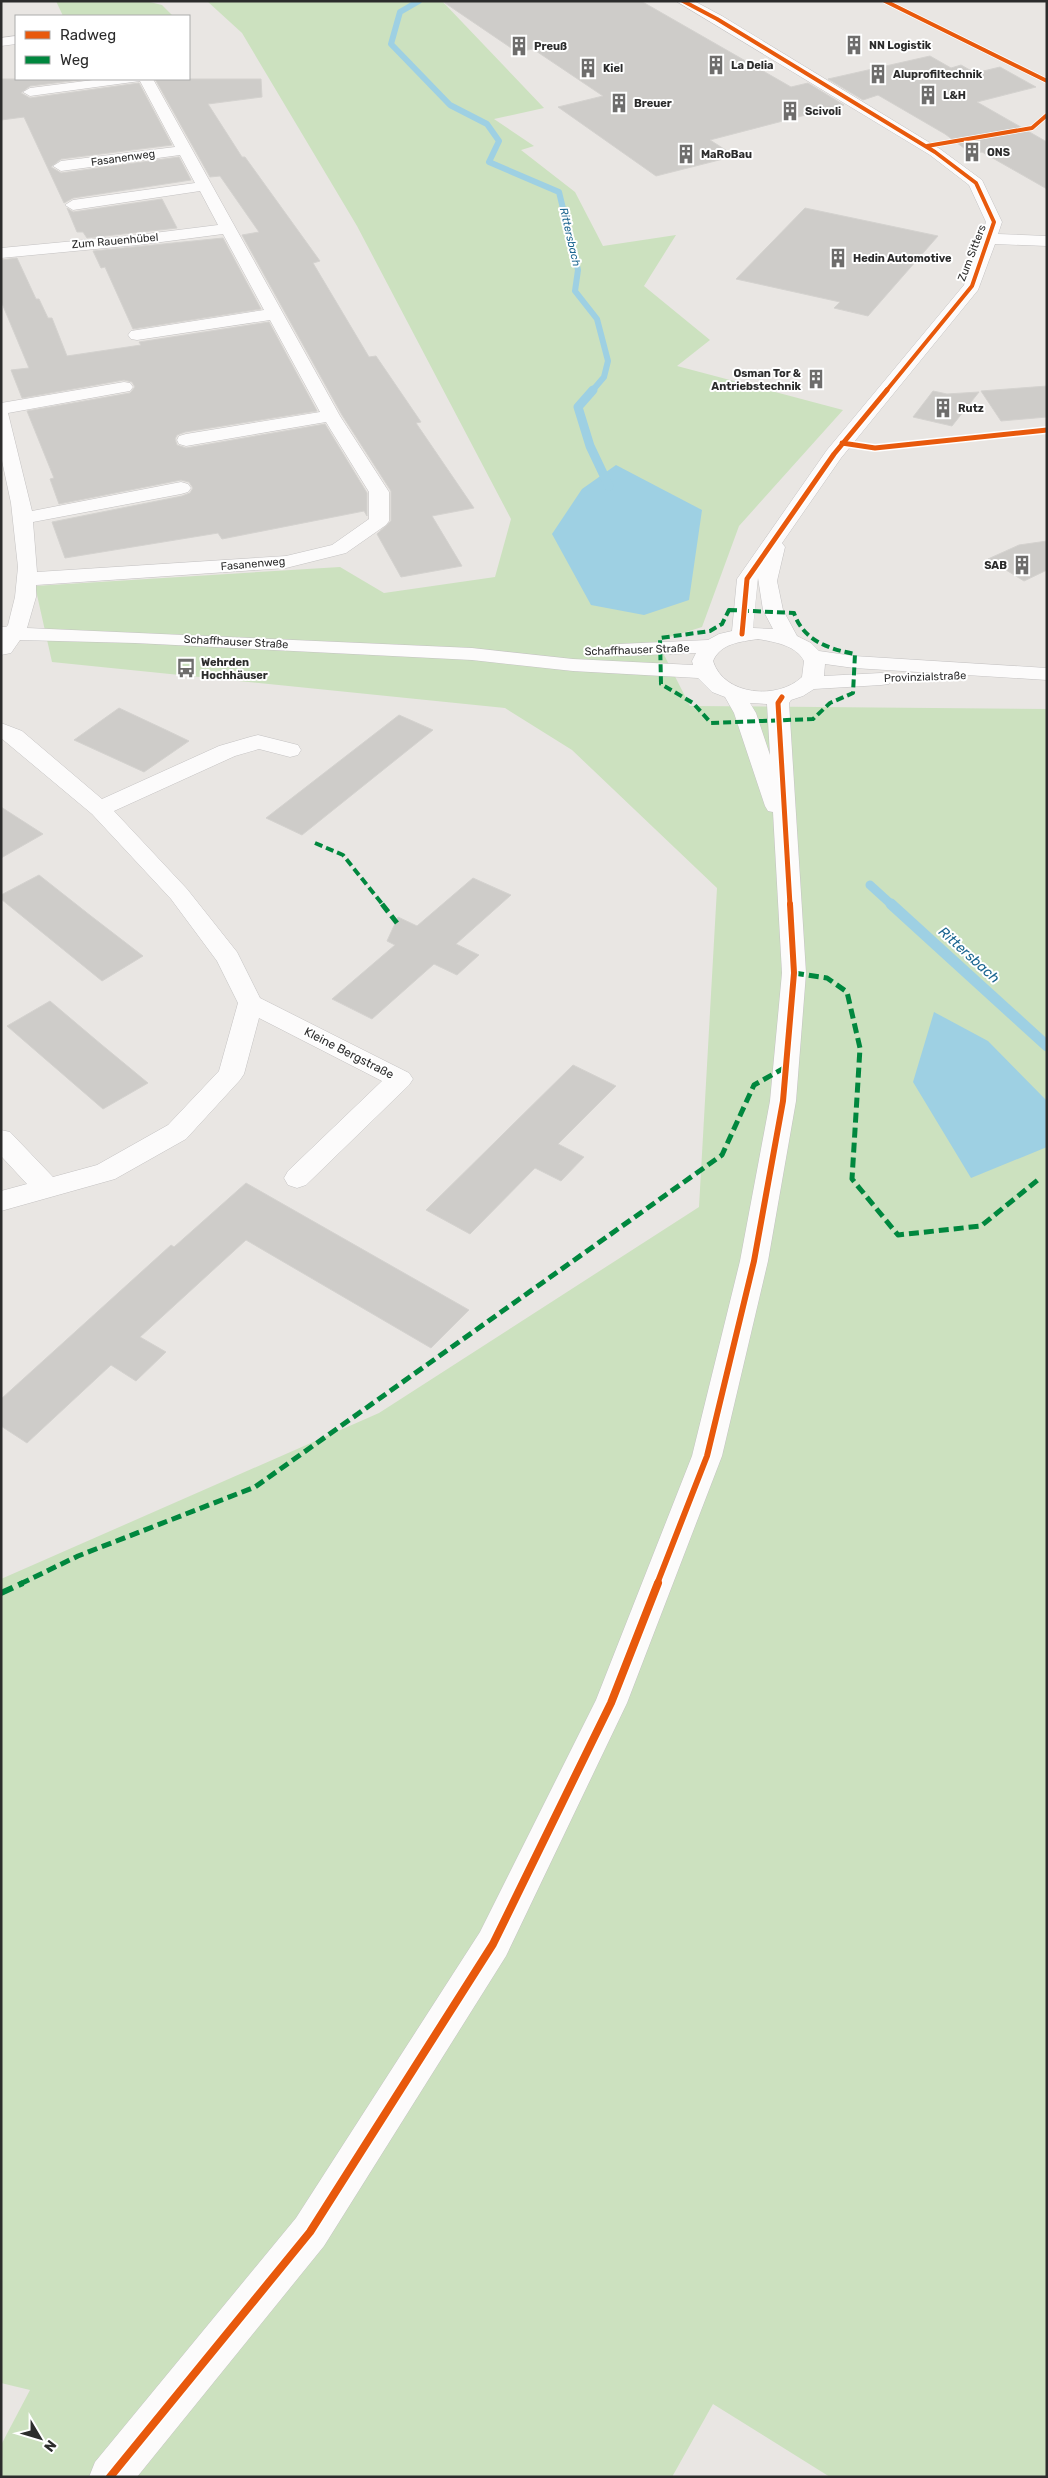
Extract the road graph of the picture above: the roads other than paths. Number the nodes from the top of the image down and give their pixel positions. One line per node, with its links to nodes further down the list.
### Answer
1 (692, 2): 12 (street, Zum Sitters)
2 (15, 40): 3 (street)
3 (1, 42)
4 (126, 80): 6 (street)
5 (147, 80): 7 (street, Fasanenweg)
6 (30, 92)
7 (184, 150): 8 (street, Fasanenweg); 9 (street, Fasanenweg)
8 (61, 166)
9 (204, 186): 10 (street); 11 (street, Fasanenweg)
10 (73, 205)
11 (229, 228): 14 (street, Zum Rauenhübel); 15 (street, Fasanenweg)
12 (990, 239): 13 (street); 24 (street, Zum Sitters)
13 (1047, 241)
14 (1, 252)
15 (275, 314): 16 (street); 20 (street, Fasanenweg)
16 (137, 335)
17 (124, 387): 18 (street)
18 (1, 409)
19 (1, 416): 23 (street)
20 (331, 416): 21 (street); 25 (street, Fasanenweg)
21 (186, 440)
22 (181, 488): 23 (street)
23 (23, 518): 25 (street)
24 (777, 538): 27 (street, Zum Sitters); 28 (street, Zum Sitters)
25 (29, 579): 26 (street)
26 (8, 634): 30 (street); 31 (street, Schaffhauser Straße)
27 (742, 634): 28 (street); 29 (street)
28 (788, 639): 32 (street)
29 (712, 646): 31 (street, Schaffhauser Straße); 33 (street)
30 (1, 652)
31 (472, 654): 33 (street, Schaffhauser Straße)
32 (812, 656): 34 (street, Provinzialstraße); 35 (street)
33 (704, 672): 36 (street)
34 (1043, 674): 35 (street, Provinzialstraße)
35 (810, 682): 37 (street)
36 (734, 694): 37 (street); 41 (street)
37 (782, 697): 41 (street)
38 (1, 729): 40 (street)
39 (290, 750): 40 (street)
40 (100, 809): 42 (street)
41 (787, 838): 47 (street)
42 (250, 1004): 44 (street, Kleine Bergstraße); 45 (street)
43 (1, 1139): 45 (street)
44 (297, 1178)
45 (47, 1188): 46 (street)
46 (1, 1201)
47 (110, 2477)

